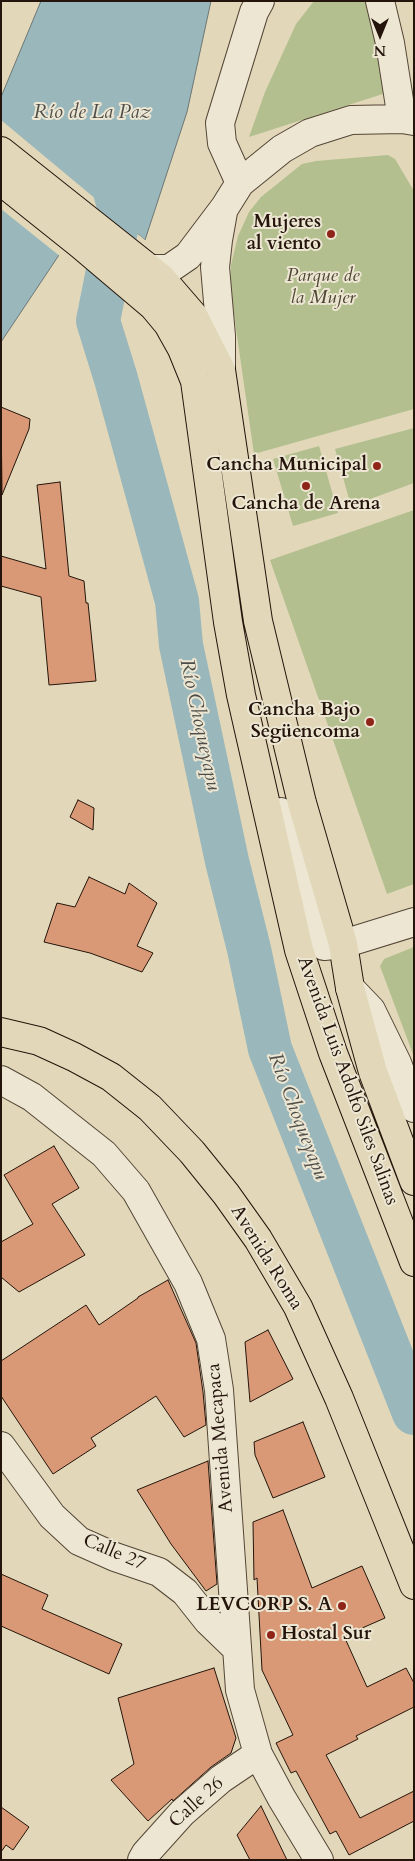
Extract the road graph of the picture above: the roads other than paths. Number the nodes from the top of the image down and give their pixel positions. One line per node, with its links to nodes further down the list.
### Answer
1 (260, 1): 6 (street)
2 (380, 1): 3 (street)
3 (408, 120): 6 (street)
4 (1, 151): 8 (main road, Avenida Luis Adolfo Siles Salinas)
5 (1, 181): 10 (main road, Avenida Luis Adolfo Siles Salinas)
6 (240, 183): 7 (street)
7 (224, 207): 8 (street); 9 (street)
8 (155, 274): 9 (main road, Avenida Luis Adolfo Siles Salinas)
9 (221, 370): 12 (main road, Avenida Luis Adolfo Siles Salinas)
10 (236, 660): 12 (street); 18 (main road, Avenida Luis Adolfo Siles Salinas)
11 (414, 922): 12 (street)
12 (343, 944): 13 (main road, Avenida Luis Adolfo Siles Salinas)
13 (350, 988): 16 (street); 17 (main road, Avenida Luis Adolfo Siles Salinas)
14 (1, 1032): 20 (main road, Avenida Roma)
15 (1, 1080): 21 (street, Avenida Mecapaca)
16 (414, 1108)
17 (414, 1181)
18 (414, 1262)
19 (1, 1446): 21 (street, Calle 27)
20 (414, 1585)
21 (237, 1649): 22 (street, Avenida Mecapaca)
22 (258, 1754): 23 (street, Calle 26); 24 (street, Avenida Mecapaca)
23 (142, 1860)
24 (319, 1860)

